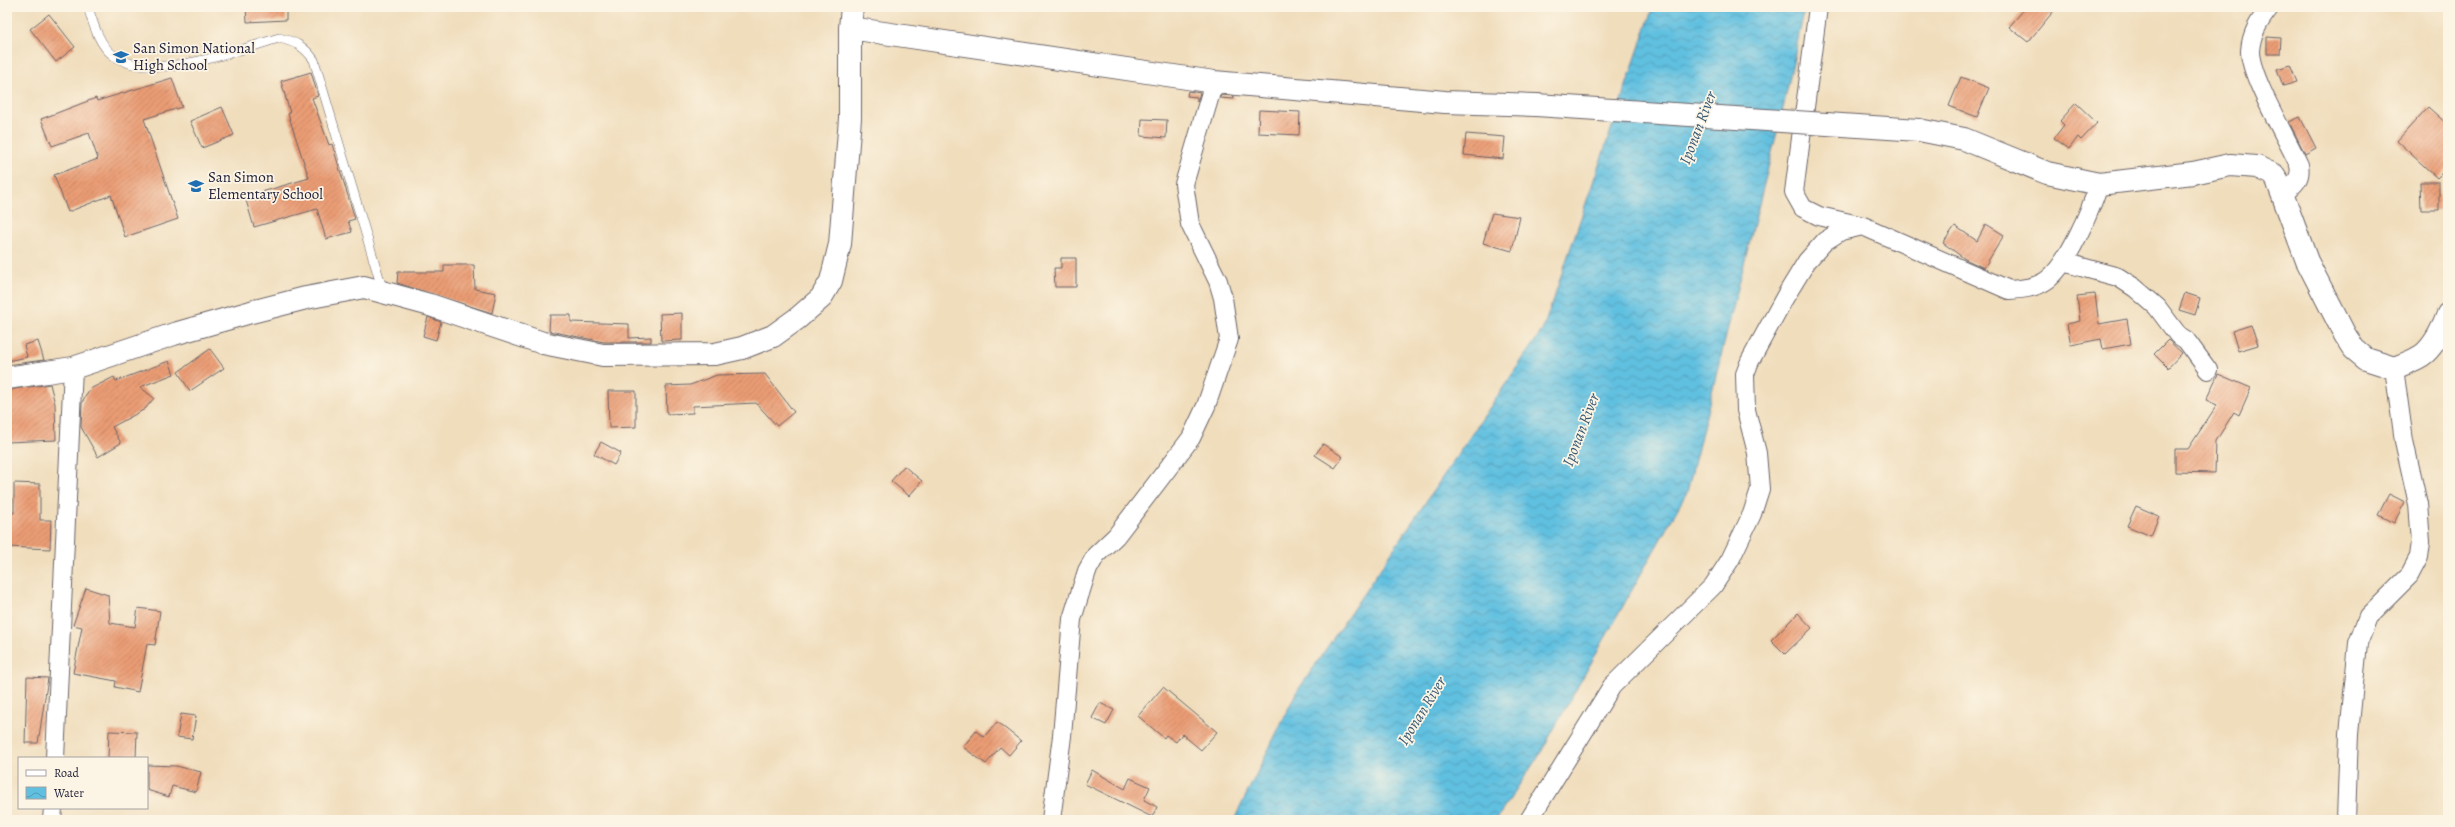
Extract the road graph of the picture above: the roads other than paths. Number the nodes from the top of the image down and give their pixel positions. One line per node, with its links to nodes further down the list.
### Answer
1 (88, 7): 10 (lane)
2 (1818, 7): 8 (street)
3 (2270, 7): 7 (street)
4 (851, 18): 5 (street); 10 (street)
5 (1214, 82): 6 (street, bridge); 19 (street)
6 (2099, 184): 7 (street); 9 (street)
7 (2283, 194): 13 (street)
8 (1863, 226): 9 (street); 20 (street)
9 (2063, 262): 14 (street)
10 (383, 291): 12 (street)
11 (2448, 314): 13 (street)
12 (72, 368): 15 (street); 16 (street)
13 (2394, 368): 21 (street)
14 (2208, 370)
15 (7, 378)
16 (55, 757)
17 (53, 809): 18 (street)
18 (52, 820)
19 (1051, 820)
20 (1529, 820)
21 (2346, 820)

